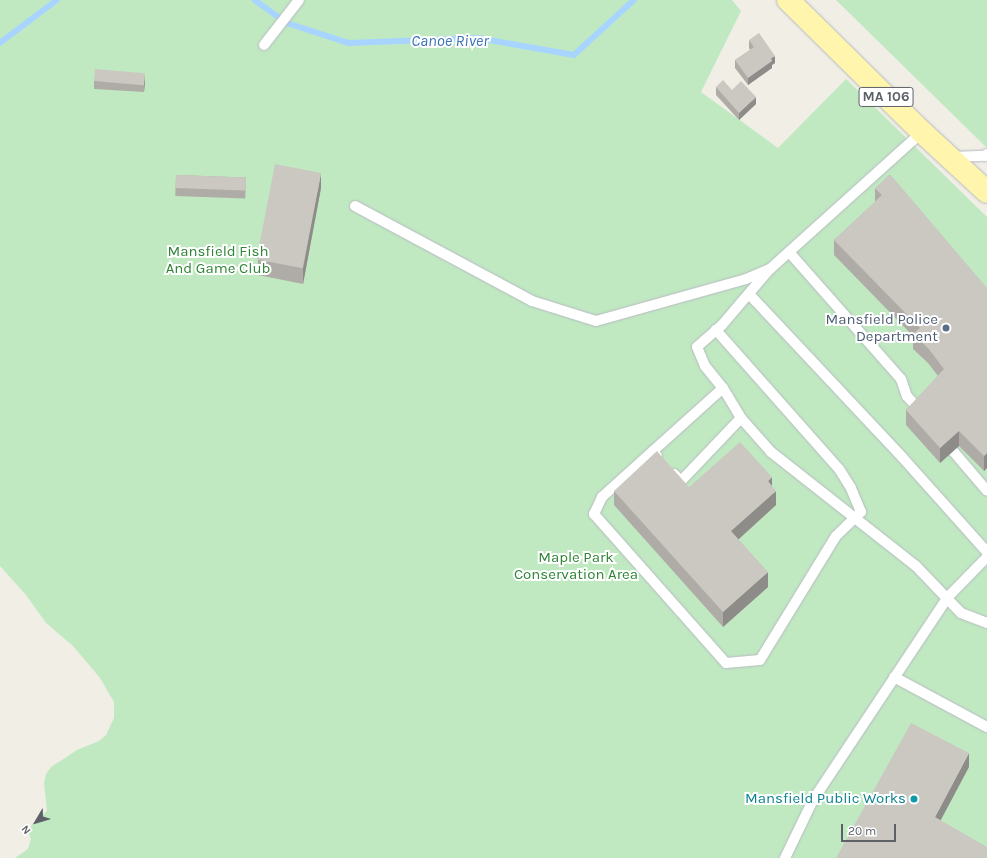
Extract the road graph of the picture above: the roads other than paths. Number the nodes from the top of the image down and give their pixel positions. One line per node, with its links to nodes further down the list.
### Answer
1 (299, 0): 3 (lane)
2 (788, 0): 4 (main road, MA 106)
3 (264, 45)
4 (922, 132): 6 (main road, MA 106); 9 (lane)
5 (987, 154): 6 (lane)
6 (948, 157): 7 (main road, MA 106)
7 (987, 192)
8 (355, 206): 10 (lane)
9 (789, 252): 10 (lane); 14 (lane)
10 (770, 269): 11 (lane)
11 (749, 294): 12 (lane); 20 (lane)
12 (716, 330): 13 (lane); 19 (lane)
13 (723, 388): 15 (lane); 16 (lane)
14 (920, 410)
15 (741, 418): 16 (lane); 19 (lane)
16 (653, 451): 19 (lane)
17 (953, 451): 18 (lane)
18 (987, 491)
19 (855, 520): 22 (lane)
20 (987, 552)
21 (987, 557): 22 (lane)
22 (947, 598): 23 (lane); 24 (lane)
23 (987, 623)
24 (894, 678): 25 (lane); 26 (lane)
25 (987, 727)
26 (785, 858)

